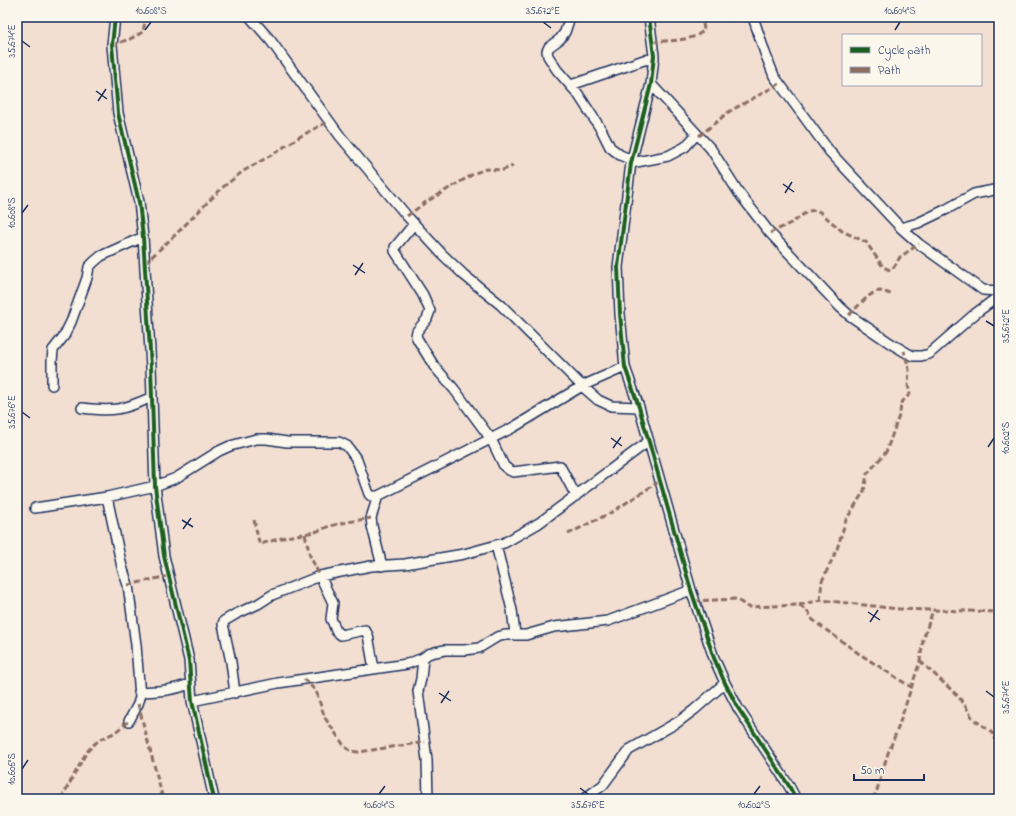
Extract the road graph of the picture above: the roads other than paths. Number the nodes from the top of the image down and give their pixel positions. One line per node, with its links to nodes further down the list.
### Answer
1 (115, 17): 14 (street)
2 (250, 17): 12 (street)
3 (570, 17): 8 (street)
4 (649, 17): 6 (street)
5 (753, 17): 13 (street)
6 (654, 60): 7 (street); 8 (street)
7 (651, 84): 9 (street); 10 (street)
8 (571, 85): 10 (street)
9 (697, 134): 10 (street); 18 (street)
10 (631, 161): 19 (street)
11 (999, 189): 13 (street)
12 (414, 224): 21 (street); 25 (street)
13 (901, 228): 15 (street)
14 (143, 237): 20 (street); 22 (street)
15 (983, 290): 16 (street); 18 (street)
16 (999, 291)
17 (999, 296): 18 (street)
18 (986, 306)
19 (625, 367): 21 (street); 23 (street)
20 (52, 385)
21 (582, 386): 23 (street); 25 (street)
22 (152, 397): 24 (street); 27 (street)
23 (639, 407): 26 (street)
24 (82, 408)
25 (491, 438): 28 (street); 29 (street)
26 (649, 441): 29 (street); 35 (street)
27 (155, 486): 28 (street); 30 (street); 40 (street)
28 (378, 496): 33 (street)
29 (576, 496): 32 (street)
30 (107, 497): 31 (street); 41 (street)
31 (35, 508)
32 (496, 545): 33 (street); 36 (street)
33 (382, 566): 34 (street)
34 (320, 576): 38 (street); 42 (street)
35 (691, 590): 36 (street); 39 (street)
36 (515, 634): 37 (street)
37 (423, 658): 38 (street); 46 (street)
38 (374, 669): 42 (street)
39 (725, 683): 47 (street); 48 (street)
40 (190, 684): 41 (street); 43 (street)
41 (139, 692): 44 (street)
42 (235, 693): 43 (street)
43 (192, 701): 45 (street)
44 (128, 721)
45 (214, 799)
46 (428, 799)
47 (584, 799)
48 (796, 799)

